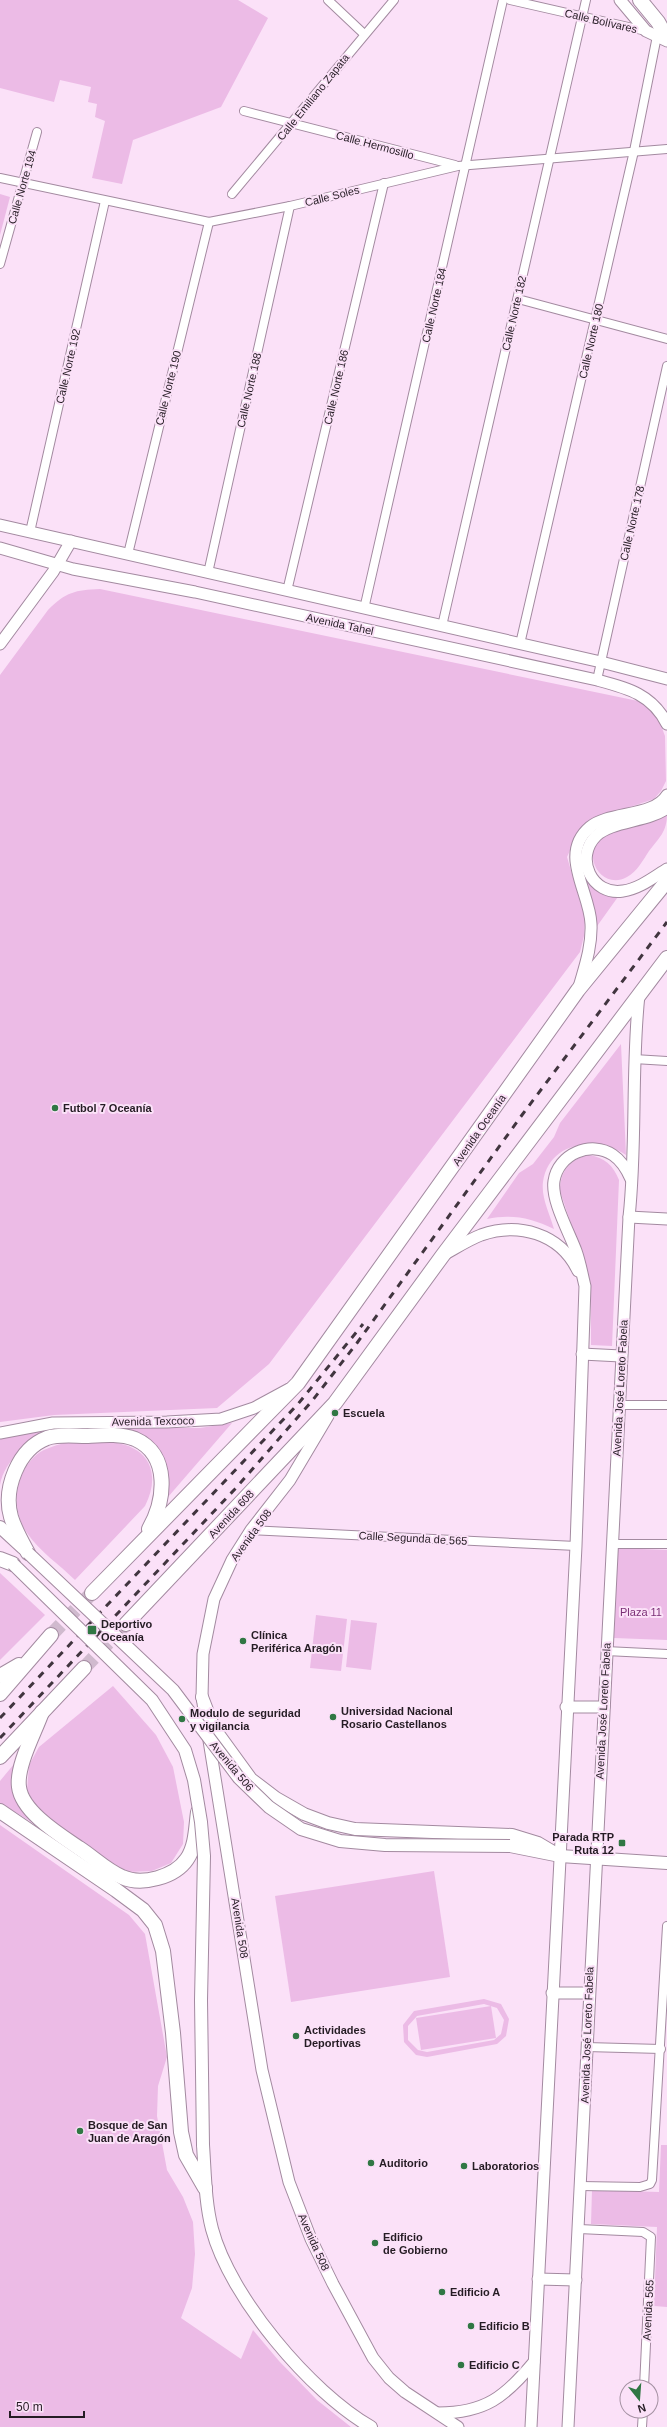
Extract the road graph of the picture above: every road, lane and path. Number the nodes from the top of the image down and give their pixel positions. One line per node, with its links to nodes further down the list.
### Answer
1 (328, 0): 10 (street)
2 (394, 0): 10 (street, Calle Emiliano Zapata)
3 (503, 0): 19 (street, Calle Norte 184)
4 (510, 0): 8 (street, Calle Bolívares)
5 (586, 0): 8 (street, Calle Norte 182)
6 (620, 0): 9 (main road)
7 (640, 0): 11 (highway)
8 (582, 17): 9 (street, Calle Bolívares); 18 (street, Calle Norte 182)
9 (646, 31): 11 (main road)
10 (364, 34): 14 (street, Calle Emiliano Zapata)
11 (662, 37): 12 (main road); 17 (street, Calle Norte 180)
12 (667, 42)
13 (244, 111): 14 (street, Calle Hermosillo)
14 (292, 123): 19 (street, Calle Hermosillo); 23 (street, Calle Emiliano Zapata)
15 (38, 132): 22 (street, Calle Norte 194)
16 (667, 149): 17 (street, Calle Soles)
17 (634, 151): 18 (street, Calle Soles); 29 (street, Calle Norte 180)
18 (550, 157): 19 (street, Calle Soles); 28 (street, Calle Norte 182)
19 (462, 165): 21 (street, Calle Soles); 40 (street, Calle Norte 184)
20 (0, 178): 22 (street, Calle Soles)
21 (384, 183): 25 (street, Calle Soles); 39 (street, Calle Norte 186)
22 (23, 184): 24 (street, Calle Soles); 27 (street, Calle Norte 194)
23 (232, 194)
24 (105, 201): 26 (street, Calle Soles); 33 (street, Calle Norte 192)
25 (290, 206): 26 (street, Calle Soles); 38 (street, Calle Norte 188)
26 (209, 222): 36 (street, Calle Norte 190)
27 (0, 264)
28 (518, 299): 29 (street); 41 (street, Calle Norte 182)
29 (596, 320): 30 (street); 43 (street, Calle Norte 180)
30 (667, 339)
31 (667, 366): 44 (street, Calle Norte 178)
32 (0, 525): 33 (main road, Avenida Tahel)
33 (30, 532): 34 (main road, Avenida Tahel)
34 (71, 541): 36 (main road, Avenida Tahel); 37 (main road)
35 (0, 548): 37 (main road, Avenida Tahel)
36 (128, 554): 38 (main road, Avenida Tahel)
37 (57, 565): 42 (main road); 46 (main road, Avenida Tahel)
38 (208, 573): 39 (main road, Avenida Tahel)
39 (287, 591): 40 (main road, Avenida Tahel)
40 (364, 609): 41 (main road, Avenida Tahel)
41 (442, 626): 43 (main road, Avenida Tahel)
42 (0, 644)
43 (520, 644): 44 (main road, Avenida Tahel)
44 (601, 662): 45 (main road, Avenida Tahel); 46 (street, Calle Norte 178)
45 (667, 679)
46 (597, 680): 47 (main road, Avenida Tahel)
47 (667, 724)
48 (667, 795): 53 (main road)
49 (667, 808): 50 (main road)
50 (667, 870)
51 (667, 881): 53 (highway, Avenida Oceanía)
52 (667, 958): 54 (highway)
53 (578, 990): 64 (highway, Avenida Oceanía)
54 (639, 995): 55 (main road, Avenida José Loreto Fabela); 60 (highway)
55 (634, 1059): 56 (street); 57 (main road, Avenida José Loreto Fabela)
56 (667, 1061)
57 (632, 1184): 58 (main road, Avenida José Loreto Fabela); 61 (main road)
58 (629, 1217): 59 (main road); 63 (main road, Avenida José Loreto Fabela)
59 (667, 1219)
60 (442, 1255): 61 (main road); 65 (highway)
61 (585, 1286): 62 (main road)
62 (582, 1354): 63 (main road); 74 (main road)
63 (621, 1356): 66 (main road, Avenida José Loreto Fabela)
64 (298, 1383): 68 (main road, Avenida Texcoco); 73 (highway)
65 (335, 1403): 70 (main road, Avenida 508); 80 (highway, Avenida 608)
66 (619, 1404): 67 (street); 71 (main road, Avenida José Loreto Fabela)
67 (667, 1405)
68 (0, 1433)
69 (0, 1527): 76 (main road, Avenida 506)
70 (251, 1530): 74 (street, Calle Segunda de 565); 88 (main road, Avenida 508)
71 (612, 1544): 72 (street); 82 (main road, Avenida José Loreto Fabela)
72 (667, 1544)
73 (137, 1546): 76 (highway); 79 (highway)
74 (576, 1546): 89 (main road)
75 (0, 1552): 78 (main road)
76 (28, 1553): 95 (main road, Avenida 506, bridge)
77 (0, 1559): 78 (highway)
78 (13, 1564): 93 (main road, bridge)
79 (92, 1593)
80 (126, 1624)
81 (51, 1635): 84 (highway)
82 (606, 1651): 83 (street); 90 (main road, Avenida José Loreto Fabela)
83 (667, 1654)
84 (31, 1657): 86 (highway); 87 (highway)
85 (84, 1668): 91 (highway)
86 (0, 1676)
87 (0, 1694)
88 (202, 1697): 95 (main road); 110 (main road, Avenida 508)
89 (566, 1707): 90 (main road); 95 (main road)
90 (604, 1707): 96 (main road, Avenida José Loreto Fabela)
91 (42, 1712): 92 (highway); 93 (highway, bridge)
92 (0, 1757)
93 (199, 1807): 104 (main road, bridge)
94 (0, 1811): 104 (highway)
95 (560, 1856): 96 (main road, Avenida 506); 99 (main road)
96 (595, 1858): 97 (main road, Avenida 506); 100 (main road, Avenida José Loreto Fabela)
97 (667, 1862)
98 (667, 1926): 102 (street)
99 (552, 1993): 100 (main road); 106 (main road)
100 (588, 1993): 101 (main road, Avenida José Loreto Fabela)
101 (586, 2047): 102 (street); 103 (main road, Avenida José Loreto Fabela)
102 (661, 2050): 103 (street)
103 (581, 2186): 105 (main road, Avenida José Loreto Fabela)
104 (205, 2188): 112 (main road)
105 (579, 2229): 107 (main road, Avenida José Loreto Fabela); 109 (street, Avenida 565)
106 (538, 2279): 107 (main road); 108 (main road)
107 (576, 2280): 111 (main road, Avenida José Loreto Fabela)
108 (534, 2362): 110 (main road); 114 (main road)
109 (644, 2379)
110 (438, 2413): 113 (main road, Avenida 508)
111 (570, 2424)
112 (370, 2427)
113 (458, 2427)
114 (531, 2427)

